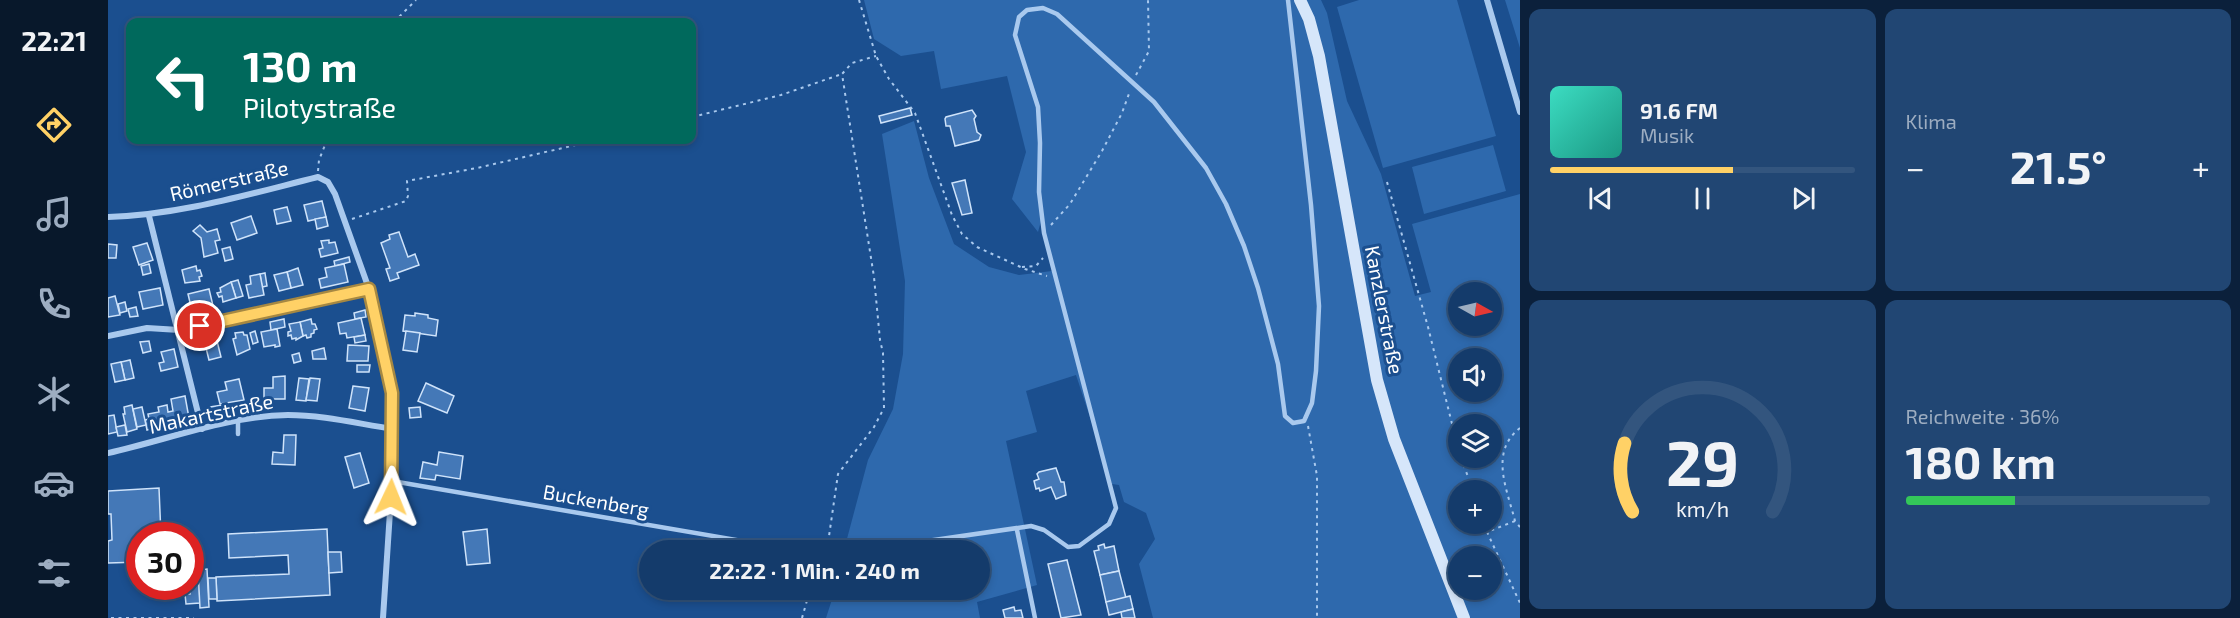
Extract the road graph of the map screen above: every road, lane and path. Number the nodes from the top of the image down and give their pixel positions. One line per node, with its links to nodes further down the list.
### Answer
1 (416, 0): 7 (path)
2 (859, 0): 8 (path)
3 (1148, 0): 10 (path)
4 (1288, 0): 28 (lane)
5 (1300, 0): 53 (main road, Kanzlerstraße)
6 (1487, 0): 11 (street)
7 (398, 18)
8 (876, 56): 9 (path); 22 (path)
9 (842, 74): 12 (path); 42 (path)
10 (1133, 82): 20 (path); 20 (lane); 28 (lane)
11 (1520, 112)
12 (696, 116)
13 (325, 144): 15 (path, Römerstraße)
14 (580, 144): 19 (path)
15 (318, 177): 17 (street, Römerstraße); 19 (street)
16 (1387, 183): 27 (path)
17 (149, 216): 18 (street, Römerstraße); 25 (street)
18 (108, 218)
19 (345, 222): 24 (street)
20 (1044, 234): 23 (lane)
21 (1044, 256): 22 (path)
22 (1019, 267): 23 (path)
23 (1055, 277): 39 (lane)
24 (369, 289): 25 (street); 31 (street)
25 (179, 330): 26 (street); 30 (street)
26 (108, 336)
27 (1450, 414)
28 (1307, 417): 52 (path)
29 (238, 421): 30 (street, Makartstraße); 31 (street, Makartstraße); 33 (lane)
30 (202, 429): 34 (street, Makartstraße)
31 (393, 429): 35 (street)
32 (1520, 429): 36 (path)
33 (238, 434)
34 (108, 453)
35 (392, 481): 41 (lane, Buckenberg); 49 (street)
36 (1515, 521): 37 (path); 38 (path)
37 (1502, 526)
38 (1520, 527)
39 (1017, 530): 43 (lane); 51 (lane)
40 (1488, 534): 45 (path)
41 (737, 540)
42 (828, 540)
43 (941, 540)
44 (807, 600): 50 (path)
45 (1520, 603)
46 (148, 617): 47 (path); 48 (path)
47 (111, 618)
48 (194, 618)
49 (383, 618)
50 (802, 618)
51 (1035, 618)
52 (1317, 618)
53 (1464, 618)

